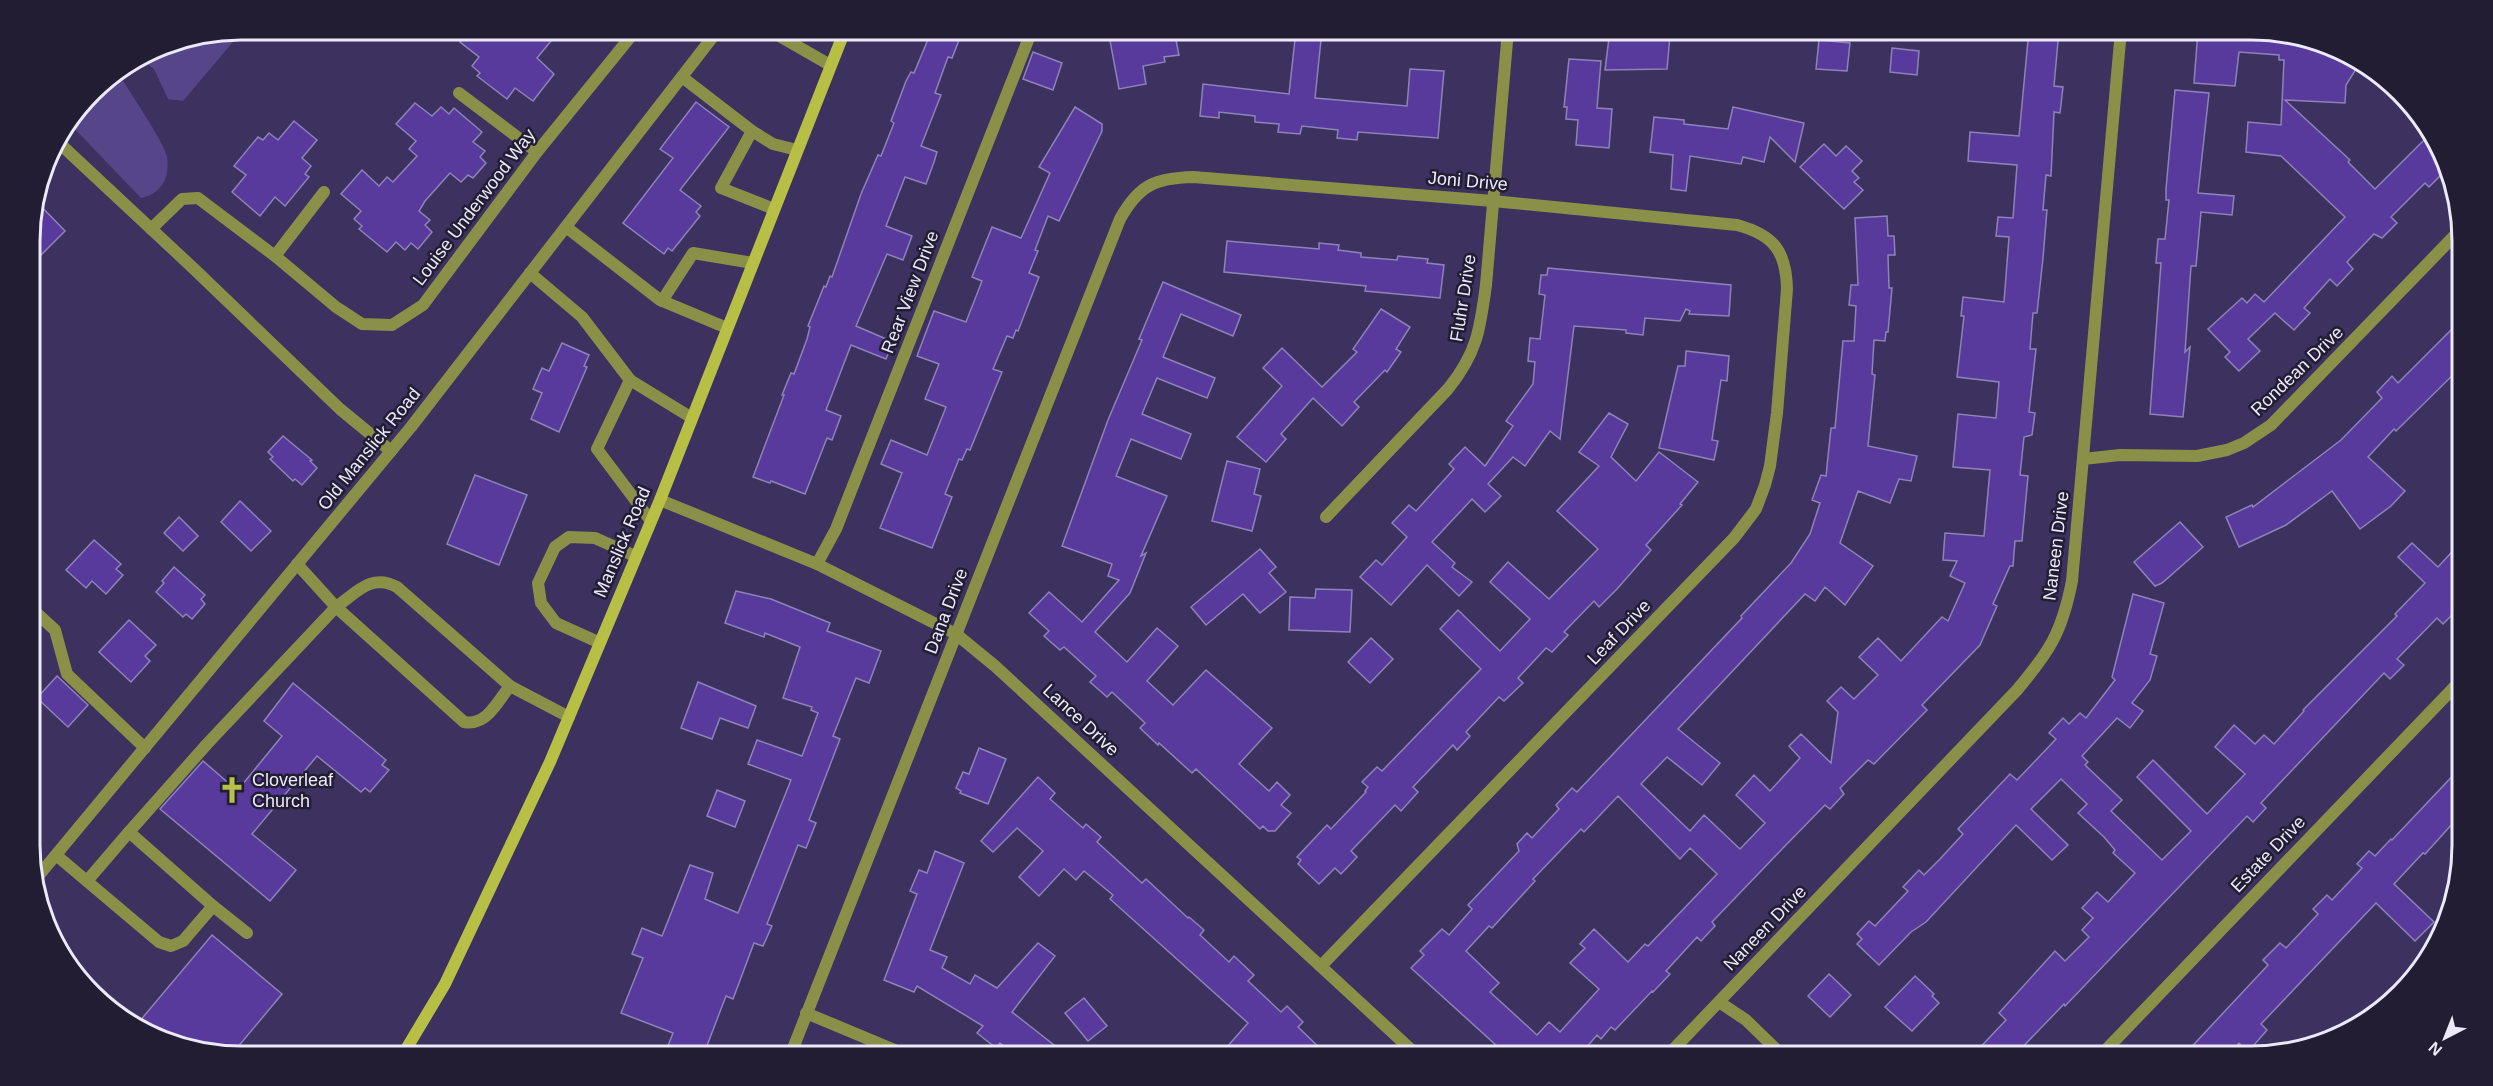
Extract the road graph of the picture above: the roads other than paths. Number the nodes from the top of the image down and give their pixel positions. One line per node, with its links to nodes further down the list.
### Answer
1 (1507, 40): 17 (street, Fluhr Drive)
2 (2120, 40): 31 (street, Naneen Drive)
3 (627, 41): 14 (street, Louise Underwood Way)
4 (710, 41): 9 (street, Old Manslick Road)
5 (788, 41): 8 (street)
6 (840, 41): 8 (main road, Manslick Road)
7 (1028, 41): 37 (street, Rear View Drive)
8 (830, 65): 13 (main road, Manslick Road)
9 (682, 77): 11 (street); 19 (street, Old Manslick Road)
10 (459, 93): 14 (street)
11 (752, 131): 13 (street); 18 (street)
12 (64, 148): 20 (street)
13 (797, 150): 18 (main road, Manslick Road)
14 (537, 152): 23 (street, Louise Underwood Way)
15 (1147, 186): 17 (street, Joni Drive); 40 (street, Dana Drive)
16 (324, 192): 23 (street)
17 (1493, 201): 22 (street, Joni Drive); 33 (street, Fluhr Drive)
18 (774, 209): 24 (main road, Manslick Road)
19 (566, 227): 25 (street, Old Manslick Road); 26 (street)
20 (151, 229): 23 (street, Louise Underwood Way); 30 (street)
21 (2452, 238): 31 (street, Rondean Drive)
22 (1778, 250): 52 (street, Leaf Drive)
23 (275, 256)
24 (753, 263): 26 (street); 27 (main road, Manslick Road)
25 (530, 273): 28 (street); 30 (street, Old Manslick Road)
26 (662, 301): 27 (street)
27 (727, 328): 29 (main road, Manslick Road)
28 (630, 380): 29 (street); 34 (street)
29 (692, 418): 32 (main road, Manslick Road)
30 (391, 451): 36 (street, Old Manslick Road)
31 (2083, 459): 53 (street, Naneen Drive)
32 (660, 501): 34 (main road, Manslick Road); 37 (street, Lance Drive)
33 (1326, 516)
34 (651, 521): 35 (main road, Manslick Road)
35 (635, 556): 41 (main road, Manslick Road); 41 (street)
36 (297, 564): 38 (street); 45 (street, Old Manslick Road)
37 (817, 564): 40 (street, Lance Drive)
38 (336, 607): 42 (street); 42 (street); 46 (street)
39 (40, 617): 45 (street)
40 (956, 634): 52 (street, Lance Drive); 54 (street, Dana Drive)
41 (598, 642): 44 (main road, Manslick Road)
42 (510, 686): 44 (street)
43 (2452, 689): 58 (street, Estate Drive)
44 (569, 717): 59 (main road, Manslick Road)
45 (145, 748): 47 (street, Old Manslick Road)
46 (129, 832): 49 (street); 50 (street)
47 (56, 855): 48 (street, Old Manslick Road); 49 (street)
48 (42, 872)
49 (87, 881): 50 (street)
50 (213, 906): 51 (street)
51 (247, 933)
52 (1321, 966): 55 (street, Lance Drive)
53 (1719, 1002): 56 (street, Naneen Drive); 57 (street)
54 (806, 1013): 60 (street, Dana Drive); 61 (street)
55 (1407, 1045)
56 (1677, 1045)
57 (1772, 1045)
58 (2110, 1045)
59 (408, 1046)
60 (794, 1046)
61 (884, 1046)

